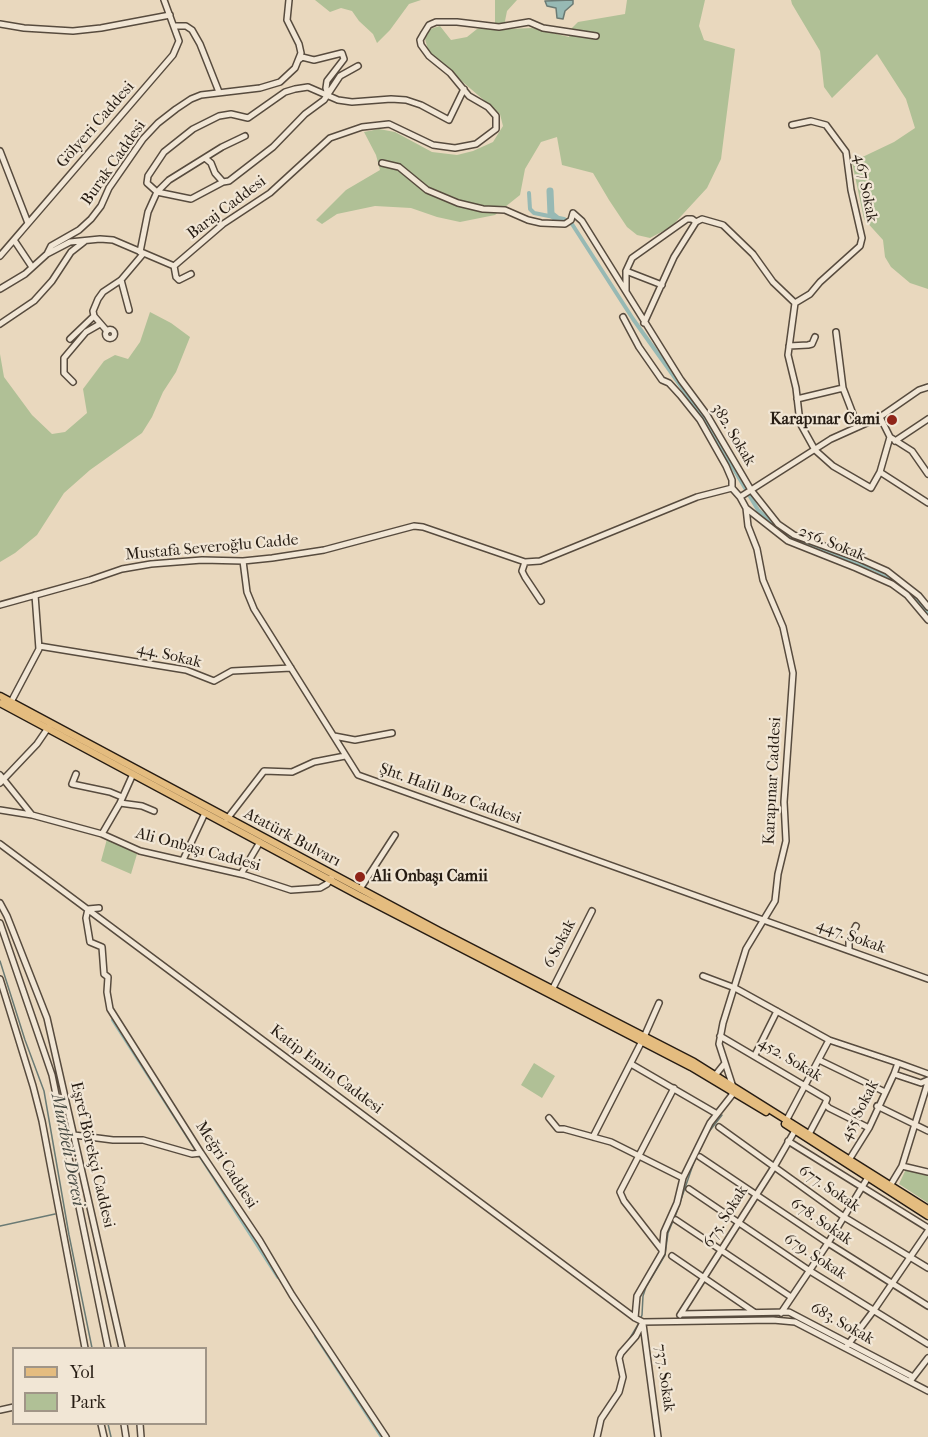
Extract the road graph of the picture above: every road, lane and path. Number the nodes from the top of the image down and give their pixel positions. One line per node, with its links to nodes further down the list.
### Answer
1 (164, 0): 3 (street, Gölyeri Caddesi)
2 (290, 0): 7 (street)
3 (170, 15): 4 (street); 5 (street, Gölyeri Caddesi)
4 (0, 24)
5 (174, 26): 10 (street); 20 (street, Gölyeri Caddesi)
6 (596, 36): 9 (street)
7 (300, 59): 10 (street, Burak Caddesi); 11 (street)
8 (358, 66): 11 (street)
9 (464, 89): 11 (street); 26 (street, Baraj Caddesi)
10 (219, 92): 24 (street, Burak Caddesi)
11 (328, 95): 17 (street); 18 (street)
12 (792, 125): 34 (street, 467 Sokak)
13 (245, 136): 15 (street)
14 (0, 151): 20 (street)
15 (205, 158): 17 (street); 18 (street)
16 (382, 163): 33 (street, 382. Sokak)
17 (223, 182): 18 (street)
18 (157, 192): 23 (street)
19 (696, 222): 28 (street); 31 (street); 34 (street)
20 (28, 223): 21 (street, Gölyeri Caddesi)
21 (14, 240): 25 (street, Gölyeri Caddesi); 27 (street)
22 (87, 240): 23 (street); 24 (street); 39 (street)
23 (142, 253): 26 (street); 30 (street)
24 (47, 254): 27 (street, Burak Caddesi)
25 (0, 256)
26 (174, 266): 29 (street)
27 (32, 267): 32 (street, Burak Caddesi)
28 (626, 271): 31 (street); 33 (street)
29 (191, 273)
30 (121, 279): 35 (street); 36 (street)
31 (662, 285): 38 (street)
32 (0, 290)
33 (626, 292): 38 (street, 382. Sokak)
34 (795, 303): 45 (street)
35 (129, 310)
36 (93, 316): 40 (street); 44 (street)
37 (622, 316): 57 (street)
38 (644, 323): 58 (street, 382. Sokak)
39 (0, 324)
40 (99, 324): 41 (street); 46 (street)
41 (107, 331)
42 (836, 332): 48 (street)
43 (815, 337): 45 (street)
44 (70, 339)
45 (789, 346): 49 (street)
46 (73, 382)
47 (928, 387): 50 (street)
48 (843, 388): 49 (street); 52 (street)
49 (797, 399): 54 (street)
50 (880, 417): 52 (street); 53 (street)
51 (928, 419): 53 (street)
52 (858, 427): 54 (street)
53 (893, 439): 55 (street); 56 (street)
54 (815, 450): 55 (street); 58 (street)
55 (880, 472): 60 (street)
56 (927, 472)
57 (732, 488): 59 (street, 256. Sokak); 63 (street)
58 (751, 490): 59 (street); 67 (street, 382. Sokak)
59 (742, 496): 61 (street, 256. Sokak)
60 (928, 503)
61 (746, 508): 68 (street, 256. Sokak); 99 (street, Karapınar Caddesi)
62 (243, 561): 63 (street, Mustafa Severoğlu Cadde); 64 (street, Mustafa Severoğlu Cadde); 70 (street, Şht. Halil Boz Caddesi)
63 (525, 562): 65 (street)
64 (35, 595): 66 (street, Mustafa Severoğlu Cadde); 69 (street)
65 (541, 601)
66 (0, 605)
67 (928, 607)
68 (928, 620)
69 (39, 646): 70 (street, 44. Sokak); 72 (street)
70 (291, 668): 76 (street, Şht. Halil Boz Caddesi)
71 (0, 696): 72 (main road, Atatürk Bulvarı)
72 (11, 702): 74 (main road, Atatürk Bulvarı)
73 (0, 703): 74 (main road, Atatürk Bulvarı)
74 (50, 726): 79 (main road, Atatürk Bulvarı); 80 (street); 86 (main road, Atatürk Bulvarı)
75 (392, 733): 76 (street)
76 (334, 736): 77 (street, Şht. Halil Boz Caddesi)
77 (345, 756): 86 (street); 99 (street, Şht. Halil Boz Caddesi)
78 (76, 774): 81 (street)
79 (133, 774): 81 (street); 84 (main road, Atatürk Bulvarı)
80 (2, 779): 85 (street)
81 (121, 800): 83 (street); 87 (street)
82 (0, 810): 85 (street, Ali Onbaşı Caddesi)
83 (154, 811)
84 (205, 813): 89 (main road, Atatürk Bulvarı); 91 (street)
85 (32, 815): 87 (street, Ali Onbaşı Caddesi)
86 (227, 819): 93 (main road, Atatürk Bulvarı)
87 (102, 834): 91 (street, Ali Onbaşı Caddesi)
88 (395, 835): 94 (street)
89 (260, 842): 92 (street); 93 (main road, Atatürk Bulvarı)
90 (0, 844): 97 (street, Katip Emin Caddesi)
91 (183, 860): 92 (street, Ali Onbaşı Caddesi)
92 (242, 874): 93 (street, Ali Onbaşı Caddesi)
93 (332, 877): 94 (main road, Atatürk Bulvarı); 111 (main road, Atatürk Bulvarı)
94 (360, 889): 107 (main road, Atatürk Bulvarı)
95 (0, 903): 136 (street, Eşref Börekçi Caddesi)
96 (99, 908): 97 (street)
97 (88, 909): 140 (street, Meğri Caddesi); 175 (street, Katip Emin Caddesi)
98 (592, 911): 107 (street, 6 Sokak)
99 (765, 920): 102 (street, 447. Sokak); 106 (street, Karapınar Caddesi)
100 (0, 923): 180 (street)
101 (856, 926): 102 (street)
102 (849, 950): 105 (street, 447. Sokak)
103 (703, 976): 106 (street)
104 (0, 979): 179 (street)
105 (928, 979)
106 (735, 988): 109 (street); 110 (street, Karapınar Caddesi)
107 (552, 990): 111 (main road, Atatürk Bulvarı)
108 (659, 1003): 111 (street)
109 (777, 1011): 112 (street); 113 (street)
110 (720, 1036): 113 (street, 452. Sokak); 115 (street, Karapınar Caddesi)
111 (643, 1039): 117 (street); 120 (main road, Atatürk Bulvarı)
112 (829, 1040): 114 (street); 116 (street)
113 (755, 1055): 122 (street, 452. Sokak)
114 (819, 1060): 122 (street); 125 (street)
115 (725, 1063): 120 (street); 123 (street, Karapınar Caddesi)
116 (898, 1063): 118 (street, 455 Sokak); 119 (street)
117 (631, 1064): 124 (street); 138 (street)
118 (894, 1074): 121 (street); 125 (street, 455 Sokak)
119 (928, 1074)
120 (714, 1076): 123 (main road, Atatürk Bulvarı)
121 (928, 1081): 131 (street)
122 (805, 1085): 126 (street, 452. Sokak); 130 (street)
123 (732, 1087): 128 (street); 130 (main road, Atatürk Bulvarı)
124 (674, 1088): 128 (street); 141 (street)
125 (885, 1092): 127 (street, 455 Sokak)
126 (825, 1104): 134 (street, 452. Sokak); 137 (street)
127 (877, 1106): 131 (street); 134 (street, 455 Sokak)
128 (717, 1114): 148 (street)
129 (549, 1118): 138 (street)
130 (785, 1122): 133 (main road, Atatürk Bulvarı)
131 (916, 1124): 135 (street); 144 (street)
132 (719, 1126): 145 (street, 677. Sokak)
133 (796, 1128): 137 (main road); 139 (street, 675. Sokak); 147 (main road)
134 (869, 1128): 143 (street, 455 Sokak)
135 (928, 1131)
136 (74, 1134): 140 (street); 181 (street, Eşref Börekçi Caddesi)
137 (808, 1134): 143 (main road)
138 (593, 1137): 141 (street)
139 (788, 1141): 145 (street, 675. Sokak); 150 (street)
140 (201, 1154): 185 (street, Meğri Caddesi)
141 (639, 1155): 148 (street); 161 (street)
142 (700, 1157): 152 (street, 678. Sokak)
143 (849, 1160): 147 (main road)
144 (902, 1166): 146 (street); 149 (street)
145 (774, 1167): 152 (street, 675. Sokak); 155 (street, 677. Sokak)
146 (928, 1172)
147 (869, 1176): 149 (main road); 150 (street); 154 (main road)
148 (683, 1178): 161 (street)
149 (890, 1186): 153 (main road)
150 (862, 1187): 155 (street); 158 (street)
151 (689, 1189): 157 (street, 679. Sokak)
152 (756, 1194): 157 (street, 675. Sokak); 159 (street, 678. Sokak)
153 (928, 1209)
154 (928, 1216)
155 (844, 1217): 159 (street); 163 (street, 677. Sokak)
156 (676, 1220): 160 (street)
157 (738, 1222): 160 (street, 675. Sokak); 165 (street, 679. Sokak)
158 (928, 1229): 163 (street)
159 (828, 1243): 165 (street); 167 (street, 678. Sokak)
160 (721, 1249): 166 (street, 675. Sokak); 168 (street)
161 (662, 1250): 175 (street)
162 (672, 1256): 166 (street)
163 (911, 1256): 164 (street, 677. Sokak); 167 (street)
164 (928, 1268)
165 (810, 1271): 168 (street); 170 (street, 679. Sokak)
166 (704, 1277): 172 (street); 173 (street, 675. Sokak)
167 (893, 1284): 169 (street, 678. Sokak); 170 (street)
168 (791, 1297): 171 (street)
169 (928, 1306)
170 (874, 1310): 177 (street, 679. Sokak); 178 (street)
171 (781, 1312): 172 (street, 683. Sokak); 174 (street); 178 (street, 683. Sokak)
172 (756, 1313): 173 (street, 683. Sokak)
173 (681, 1314): 176 (street, 675. Sokak)
174 (781, 1320): 176 (street); 178 (street)
175 (640, 1321): 176 (street); 186 (street); 187 (street, 737. Sokak)
176 (676, 1322)
177 (928, 1344)
178 (847, 1345): 183 (street, 683. Sokak)
179 (85, 1347)
180 (108, 1347)
181 (122, 1347)
182 (928, 1358): 183 (street)
183 (911, 1379): 184 (street, 683. Sokak)
184 (928, 1391)
185 (386, 1437)
186 (597, 1437)
187 (658, 1437)

